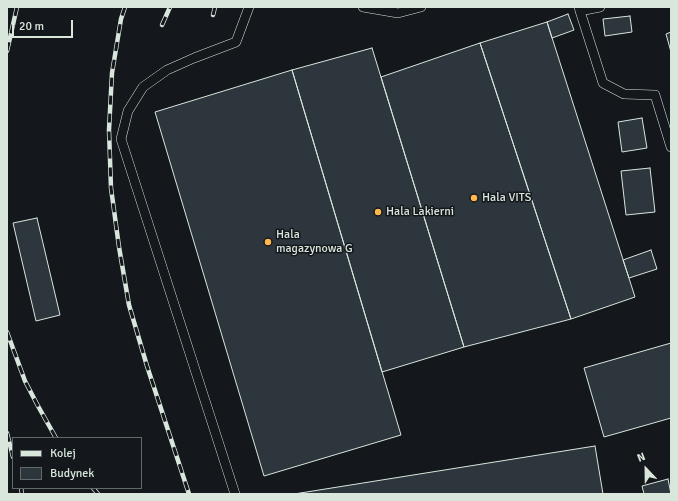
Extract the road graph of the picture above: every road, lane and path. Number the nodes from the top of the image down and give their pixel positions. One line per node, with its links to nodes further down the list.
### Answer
1 (249, 7): 7 (lane)
2 (363, 7): 3 (lane)
3 (421, 7)
4 (600, 7): 5 (lane)
5 (580, 9): 6 (lane)
6 (671, 147)
7 (235, 494)

